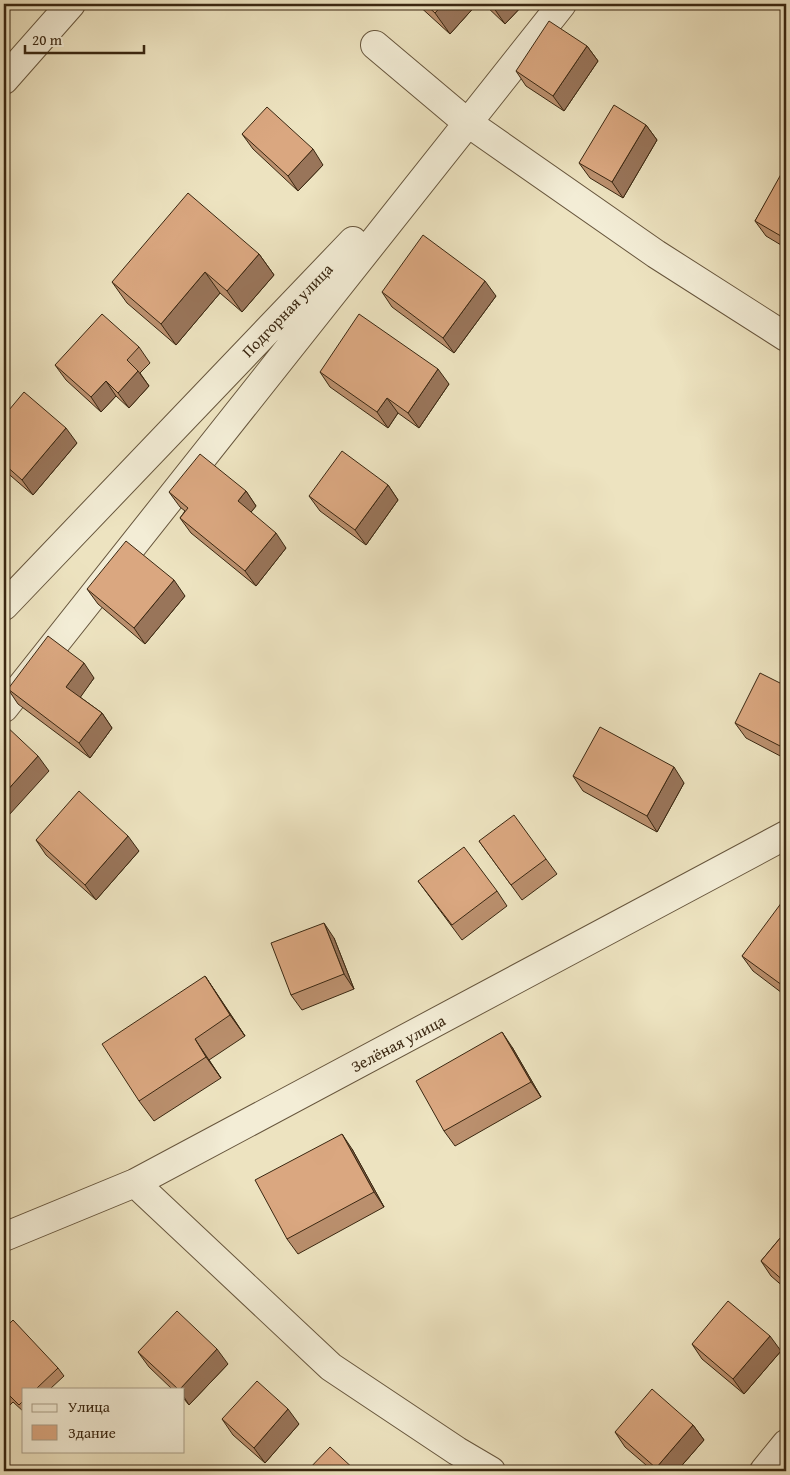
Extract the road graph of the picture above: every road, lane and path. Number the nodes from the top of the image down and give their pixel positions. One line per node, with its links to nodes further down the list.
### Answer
1 (71, 4): 4 (street)
2 (560, 4): 5 (street, Подгорная улица); 8 (street)
3 (375, 45): 5 (street)
4 (4, 80)
5 (464, 120): 6 (street); 7 (street, Подгорная улица)
6 (786, 337)
7 (4, 606)
8 (4, 708)
9 (786, 835): 10 (street, Зелёная улица)
10 (135, 1183): 11 (street, Зелёная улица); 13 (street)
11 (4, 1237)
12 (786, 1444): 14 (street)
13 (492, 1471)
14 (764, 1471)

